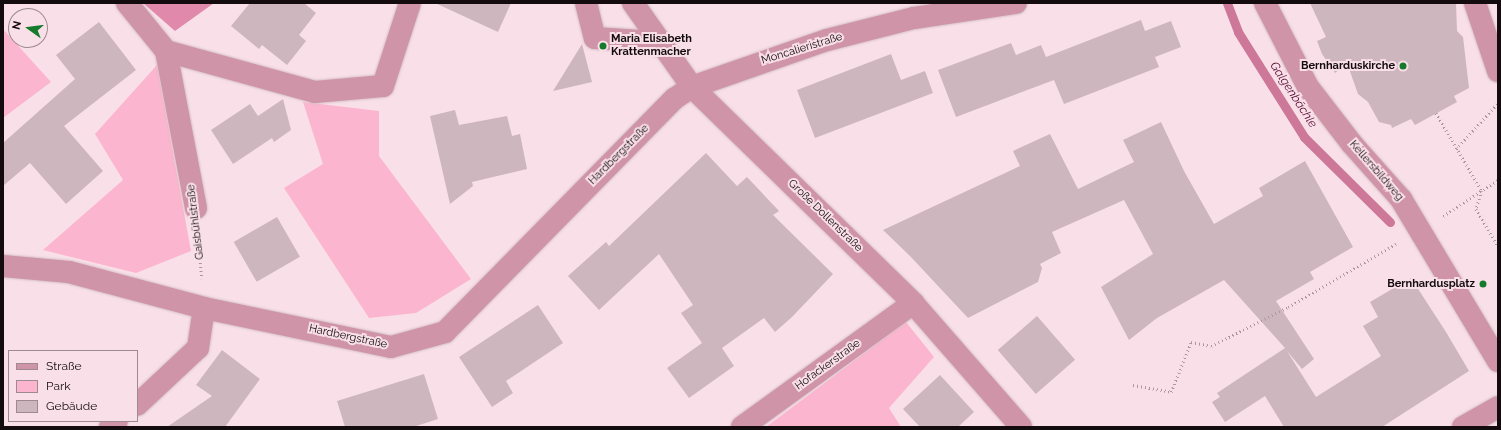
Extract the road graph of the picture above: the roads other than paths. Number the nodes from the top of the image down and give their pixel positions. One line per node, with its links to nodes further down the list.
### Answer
1 (127, 3): 10 (street, Gaisbühlstraße)
2 (410, 3): 10 (street)
3 (586, 3): 9 (street)
4 (633, 3): 9 (street, Große Dollenstraße)
5 (1016, 3): 8 (street, Moncalieristraße)
6 (1265, 3): 17 (street, Kellersbildweg)
7 (1475, 3): 11 (street)
8 (914, 10): 12 (street, Moncalieristraße)
9 (662, 46): 12 (street, Große Dollenstraße)
10 (166, 51): 13 (street, Gaisbühlstraße)
11 (1498, 71)
12 (692, 87): 15 (street, Große Dollenstraße); 16 (street, Hardbergstraße)
13 (196, 208)
14 (3, 266): 16 (street, Hardbergstraße)
15 (913, 303): 20 (street, Hofackerstraße); 21 (street, Große Dollenstraße)
16 (204, 308): 18 (street)
17 (1498, 361)
18 (138, 404)
19 (1498, 407): 22 (street)
20 (742, 427)
21 (1021, 427)
22 (1463, 427)

